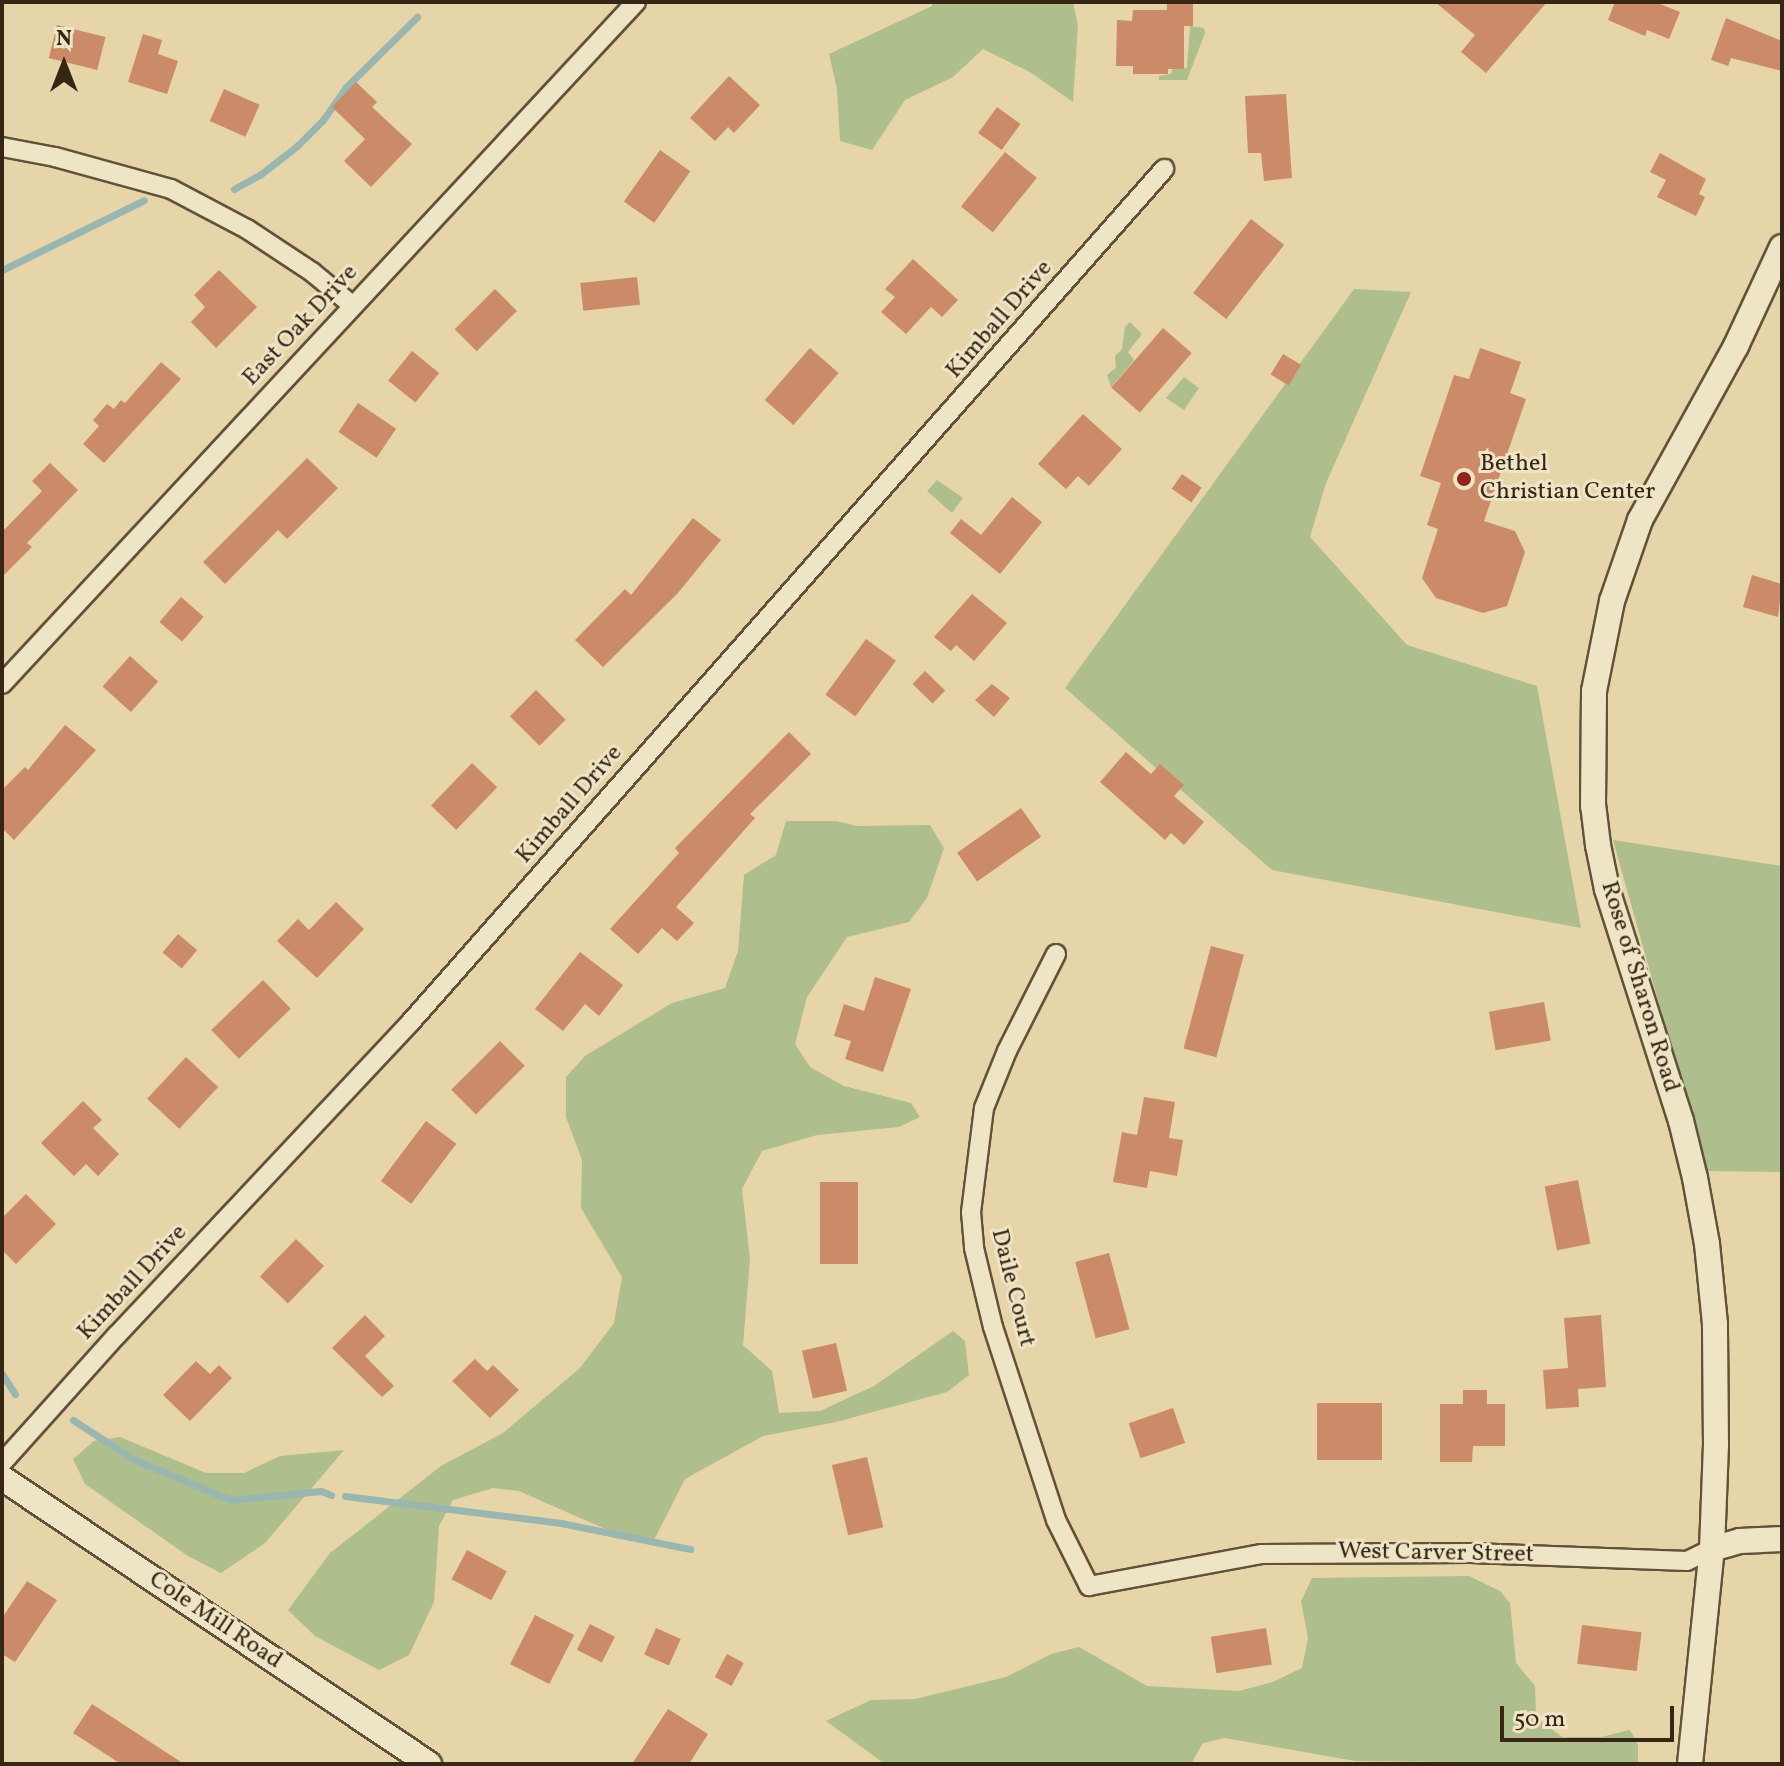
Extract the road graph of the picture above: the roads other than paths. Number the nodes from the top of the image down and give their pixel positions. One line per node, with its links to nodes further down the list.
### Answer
1 (636, 2): 5 (street, East Oak Drive)
2 (2, 147): 5 (street)
3 (1164, 169): 8 (street, Kimball Drive)
4 (1782, 247): 11 (street, Rose of Sharon Road)
5 (352, 305): 6 (street, East Oak Drive)
6 (2, 684)
7 (1056, 954): 12 (street, Daile Court)
8 (2, 1463)
9 (2, 1478): 13 (street, Cole Mill Road)
10 (1782, 1539): 11 (street, West Carver Street)
11 (1712, 1549): 12 (street, West Carver Street); 14 (street, Rose of Sharon Road)
12 (1089, 1586)
13 (429, 1764)
14 (1690, 1764)

